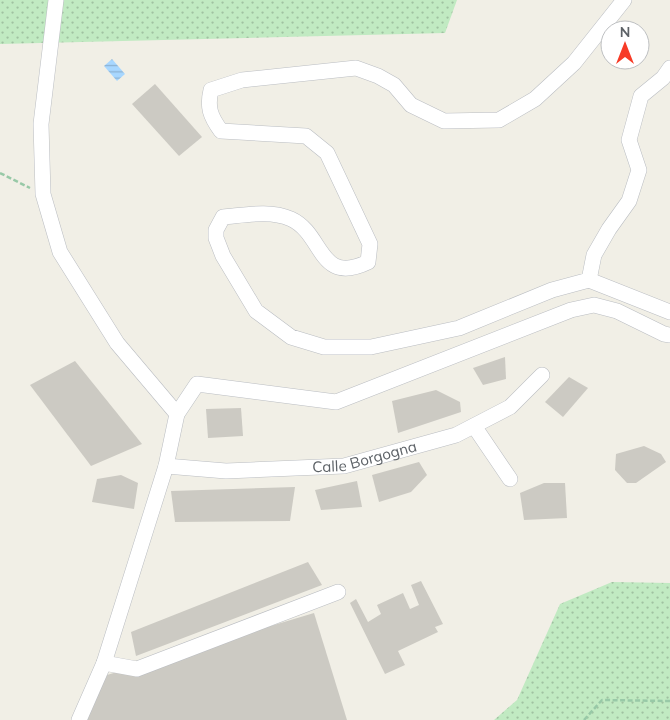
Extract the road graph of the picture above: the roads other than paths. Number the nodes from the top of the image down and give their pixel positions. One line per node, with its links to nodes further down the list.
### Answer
1 (56, 0): 8 (street)
2 (624, 0): 4 (street)
3 (670, 68): 4 (street)
4 (589, 280): 5 (street)
5 (670, 312)
6 (670, 335): 8 (street)
7 (542, 375): 9 (street, Calle Borgogna)
8 (177, 414): 10 (street)
9 (474, 426): 10 (street, Calle Borgogna); 11 (street)
10 (166, 466): 13 (street)
11 (510, 479)
12 (338, 592): 13 (street)
13 (104, 662): 14 (street)
14 (79, 720)

